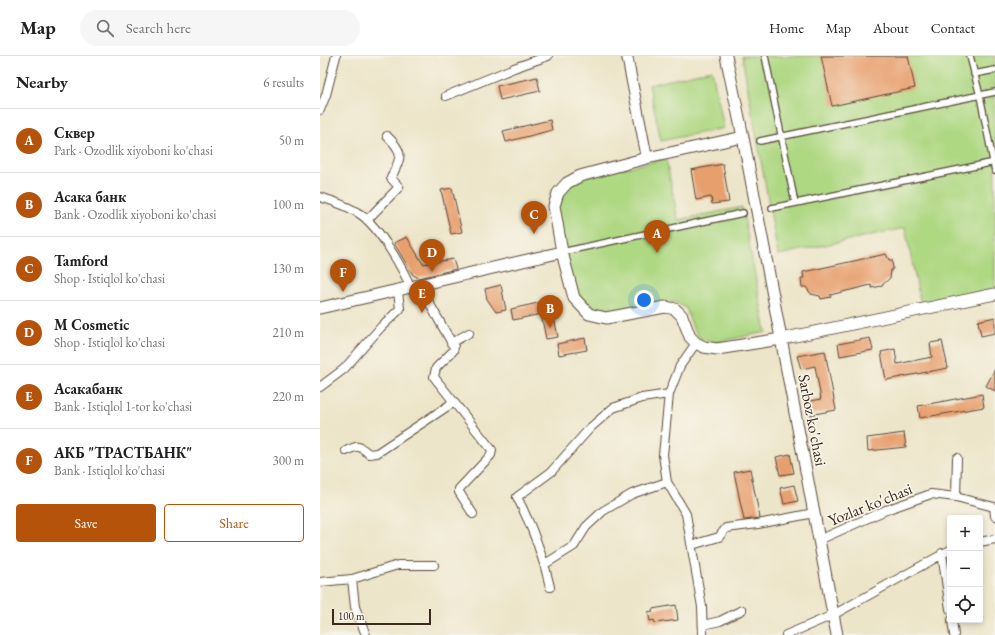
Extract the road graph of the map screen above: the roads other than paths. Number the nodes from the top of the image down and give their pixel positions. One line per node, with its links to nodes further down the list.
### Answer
1 (336, 56): 12 (street)
2 (548, 56): 10 (street)
3 (628, 56): 17 (street)
4 (726, 56): 15 (main road, Sarboz ko'chasi)
5 (765, 56): 14 (street)
6 (970, 56): 8 (street)
7 (995, 70): 8 (street)
8 (974, 74): 11 (street)
9 (995, 92): 11 (street)
10 (446, 96)
11 (980, 96): 14 (street); 18 (street)
12 (320, 110)
13 (387, 136): 24 (street)
14 (782, 136): 16 (street); 21 (street)
15 (743, 137): 17 (main road); 31 (main road, Sarboz ko'chasi)
16 (760, 141)
17 (647, 158): 25 (main road)
18 (994, 162): 19 (street); 21 (street)
19 (995, 170)
20 (320, 197): 24 (street)
21 (796, 203): 22 (street)
22 (772, 208)
23 (743, 213): 25 (street)
24 (367, 220): 26 (street)
25 (562, 252): 26 (main road); 33 (main road)
26 (416, 287): 27 (main road); 32 (street)
27 (398, 291): 29 (main road); 34 (street)
28 (995, 294): 31 (main road)
29 (320, 308)
30 (469, 333): 32 (street)
31 (781, 339): 33 (main road); 41 (main road, Sarboz ko'chasi)
32 (451, 343): 36 (street)
33 (696, 343): 35 (street)
34 (320, 387)
35 (670, 394): 39 (street); 49 (street)
36 (454, 402): 37 (street); 42 (street)
37 (346, 451)
38 (957, 458): 40 (street)
39 (667, 482): 47 (street); 49 (street)
40 (956, 497): 43 (street, Yozlar ko'chasi); 45 (street, Yozlar ko'chasi)
41 (814, 513): 45 (main road, Sarboz ko'chasi); 47 (street)
42 (473, 514)
43 (995, 516)
44 (995, 539): 46 (street)
45 (819, 540): 56 (main road, Sarboz ko'chasi)
46 (983, 541)
47 (692, 545): 58 (street)
48 (946, 552): 54 (street); 56 (street)
49 (545, 564): 53 (street)
50 (434, 565): 51 (street)
51 (352, 579): 52 (street); 59 (street)
52 (320, 582)
53 (550, 587)
54 (948, 587)
55 (742, 610): 58 (street)
56 (833, 615): 61 (street); 62 (main road, Sarboz ko'chasi)
57 (952, 623): 63 (street)
58 (703, 625): 60 (street)
59 (366, 635)
60 (703, 635)
61 (786, 635)
62 (837, 635)
63 (954, 635)

